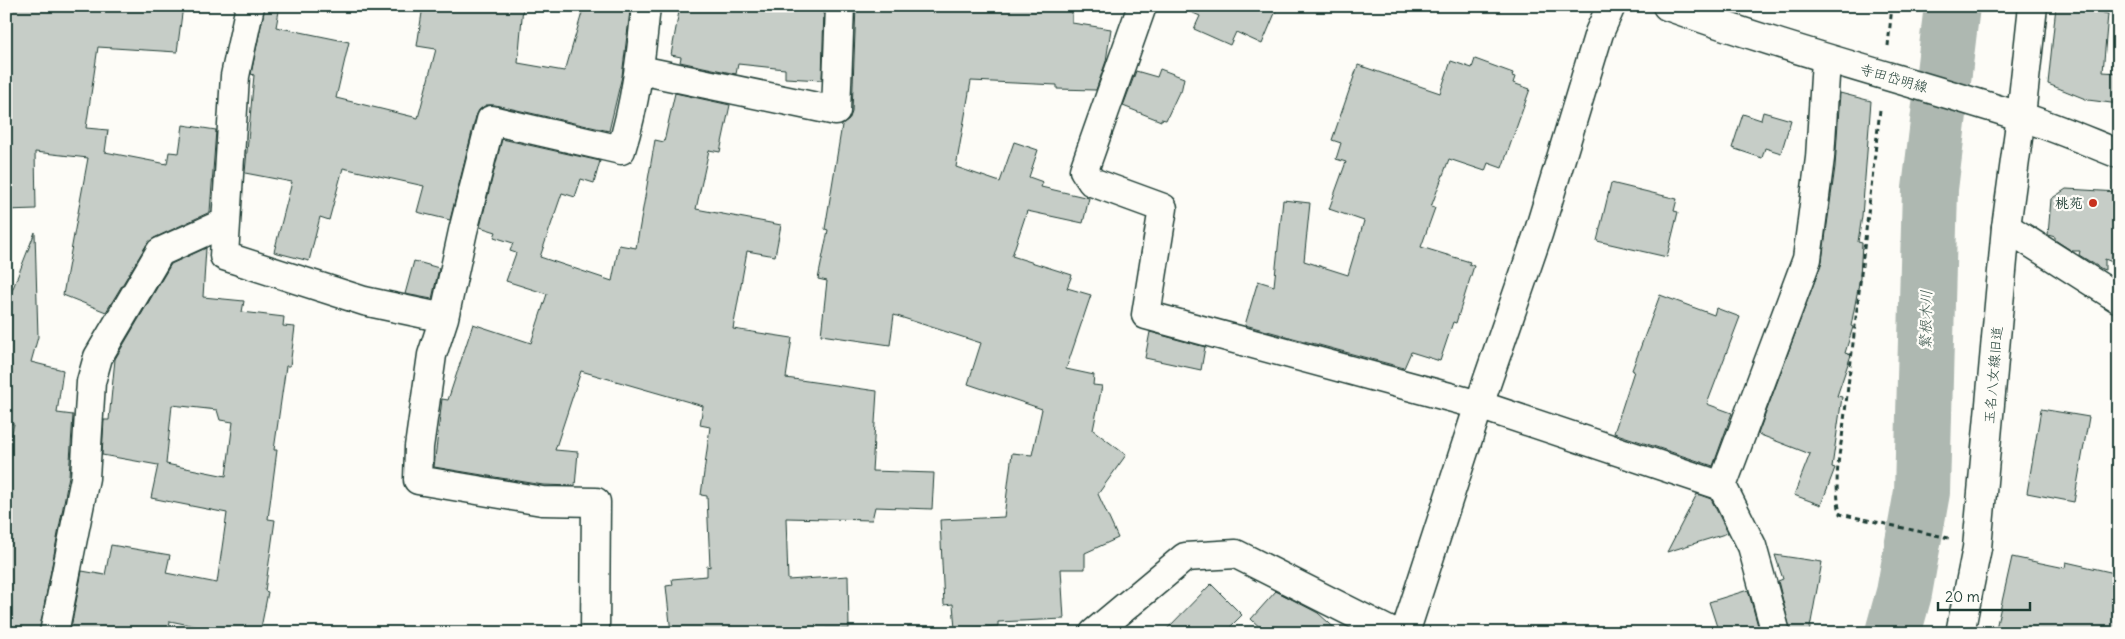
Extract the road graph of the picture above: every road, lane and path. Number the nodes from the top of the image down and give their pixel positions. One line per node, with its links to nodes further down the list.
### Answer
1 (250, 6): 15 (street)
2 (646, 6): 10 (street)
3 (840, 6): 10 (street)
4 (1142, 6): 19 (street)
5 (1611, 6): 19 (street)
6 (1667, 6): 9 (street, 寺田岱明線)
7 (1892, 6): 11 (path)
8 (2033, 6): 13 (street, 玉名八女線旧道)
9 (1826, 60): 11 (street, 寺田岱明線); 20 (street)
10 (640, 70): 18 (street)
11 (1885, 74): 13 (street, 寺田岱明線)
12 (1880, 110): 21 (path)
13 (2012, 114): 14 (street, 寺田岱明線); 16 (street, 玉名八女線旧道)
14 (2119, 154)
15 (224, 223): 18 (street); 22 (street)
16 (2006, 227): 17 (street); 28 (street, 玉名八女線旧道)
17 (2119, 299)
18 (444, 318): 23 (street)
19 (1479, 405): 20 (street); 26 (street)
20 (1722, 486): 27 (street)
21 (1957, 540)
22 (54, 633)
23 (595, 633)
24 (1094, 633): 25 (street)
25 (1393, 633)
26 (1405, 633)
27 (1776, 633)
28 (1960, 633)

